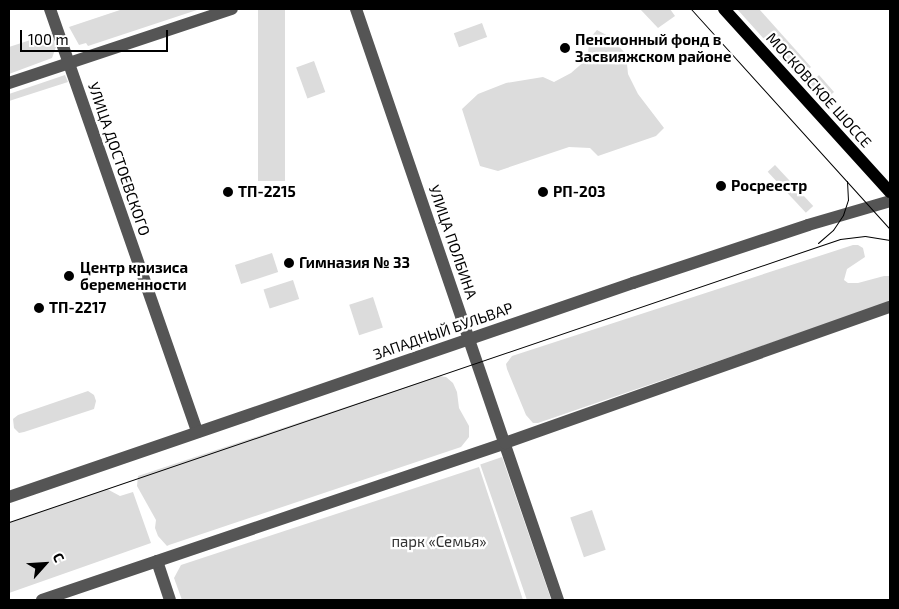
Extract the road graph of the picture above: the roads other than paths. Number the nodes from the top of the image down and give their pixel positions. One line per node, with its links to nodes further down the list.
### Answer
1 (50, 9): 5 (street, УЛИЦА ДОСТОЕВСКОГО)
2 (232, 9): 5 (street)
3 (356, 9): 10 (street, УЛИЦА ПОЛБИНА)
4 (724, 9): 7 (main road, МОСКОВСКОЕ ШОССЕ)
5 (69, 63): 6 (street); 11 (street, УЛИЦА ДОСТОЕВСКОГО)
6 (9, 83)
7 (890, 192)
8 (890, 201): 10 (street, ЗАПАДНЫЙ БУЛЬВАР)
9 (890, 307): 12 (street)
10 (470, 339): 11 (street, ЗАПАДНЫЙ БУЛЬВАР); 12 (street, УЛИЦА ПОЛБИНА)
11 (197, 432): 13 (street, ЗАПАДНЫЙ БУЛЬВАР)
12 (505, 443): 14 (street); 17 (street, УЛИЦА ПОЛБИНА)
13 (9, 497)
14 (157, 561): 15 (street); 16 (street)
15 (42, 600)
16 (170, 600)
17 (558, 600)

